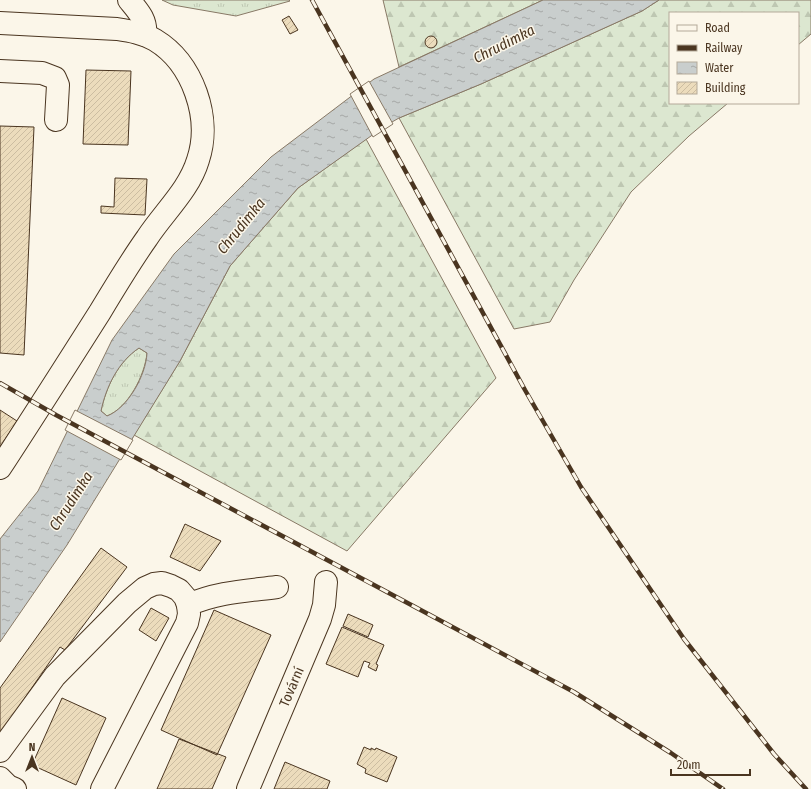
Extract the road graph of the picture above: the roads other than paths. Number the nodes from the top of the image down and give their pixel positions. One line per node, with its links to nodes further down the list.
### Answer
1 (129, 0): 3 (street)
2 (0, 23): 3 (street)
3 (145, 35): 6 (street)
4 (0, 71): 5 (street)
5 (56, 120)
6 (0, 468)
7 (326, 582): 14 (street, Tovární)
8 (277, 587): 9 (street)
9 (188, 605): 10 (street); 13 (street)
10 (0, 751)
11 (0, 778): 12 (street)
12 (15, 789)
13 (102, 789)
14 (248, 789)

